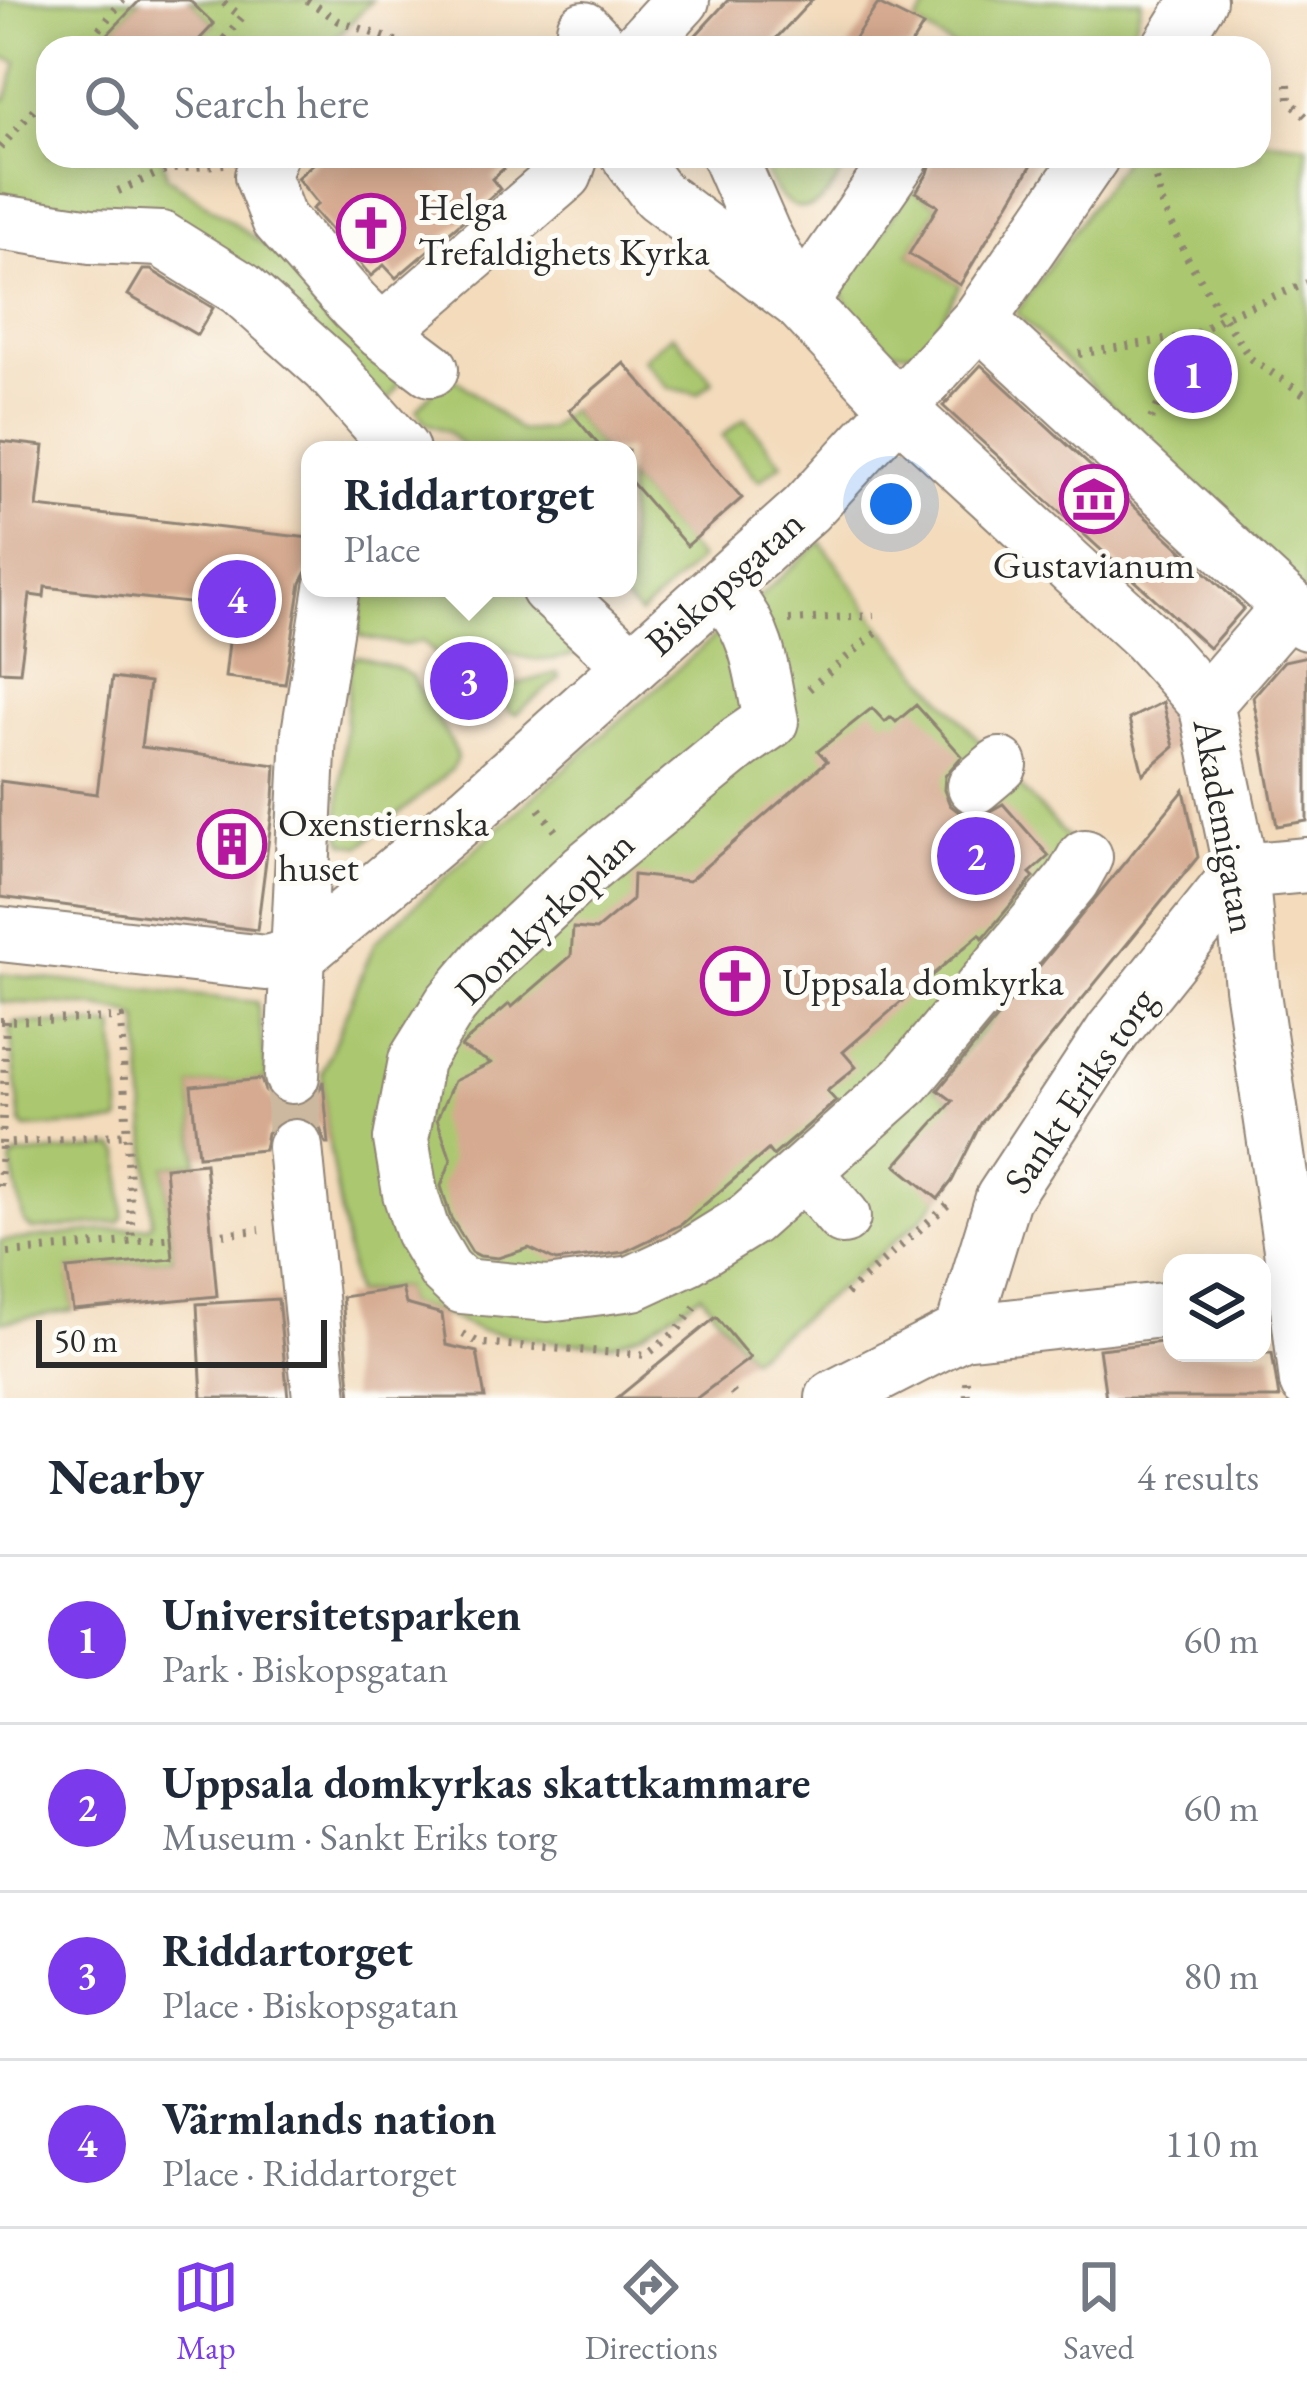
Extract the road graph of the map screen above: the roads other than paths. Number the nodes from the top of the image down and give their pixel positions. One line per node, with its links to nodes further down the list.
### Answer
1 (1199, 0): 2 (street)
2 (1176, 36)
3 (265, 168): 12 (street)
4 (567, 168): 12 (street)
5 (638, 168): 10 (street)
6 (734, 168): 10 (street)
7 (894, 168): 10 (street)
8 (1084, 168): 11 (street, Biskopsgatan)
9 (0, 222): 15 (street)
10 (800, 303): 14 (street, Akademigatan)
11 (979, 320): 14 (street, Biskopsgatan); 19 (street)
12 (382, 332): 13 (street)
13 (431, 369)
14 (899, 409): 20 (street, Biskopsgatan); 21 (street, Akademigatan)
15 (357, 428)
16 (331, 597): 26 (street)
17 (558, 597): 20 (street)
18 (738, 611): 29 (street, Domkyrkoplan)
19 (1298, 615): 21 (street)
20 (632, 665): 26 (street, Biskopsgatan)
21 (1205, 703): 24 (street, Akademigatan)
22 (1085, 856): 29 (street, Domkyrkoplan)
23 (1307, 865): 24 (street)
24 (1241, 871): 31 (street, Akademigatan); 33 (street, Sankt Eriks torg)
25 (0, 934): 26 (street)
26 (298, 955): 27 (street)
27 (292, 1076)
28 (296, 1147): 35 (street)
29 (804, 1172): 30 (street)
30 (843, 1217)
31 (1289, 1299): 34 (street, Akademigatan)
32 (1163, 1310): 33 (street)
33 (962, 1332): 36 (street)
34 (1307, 1382)
35 (320, 1398)
36 (833, 1398)

